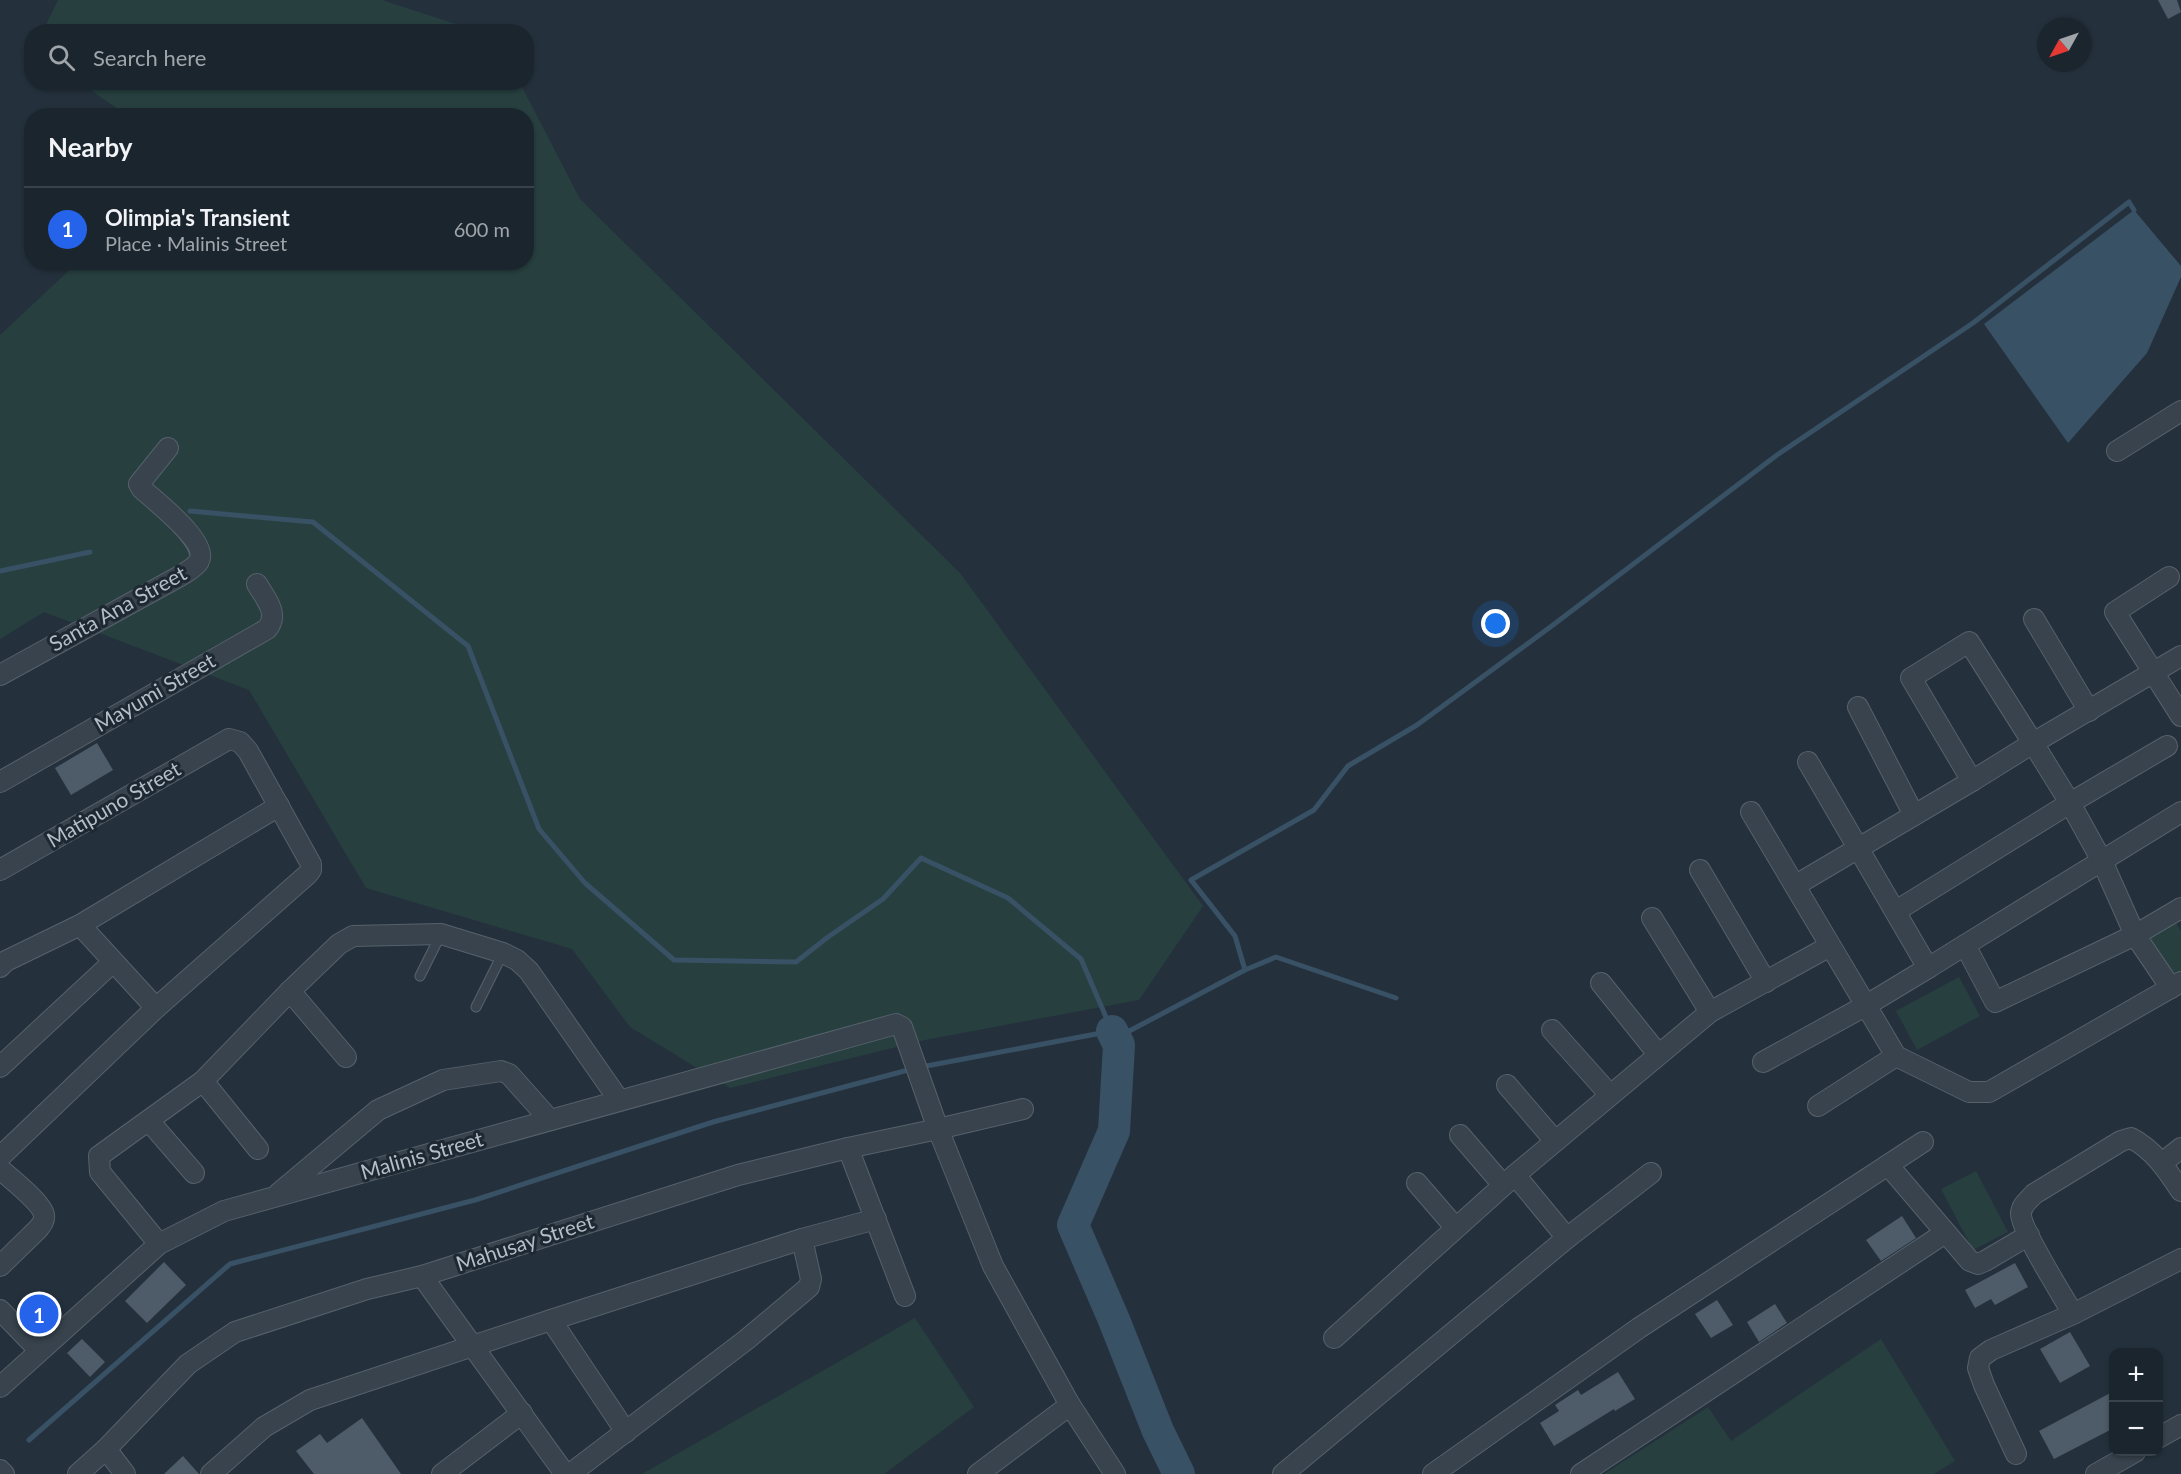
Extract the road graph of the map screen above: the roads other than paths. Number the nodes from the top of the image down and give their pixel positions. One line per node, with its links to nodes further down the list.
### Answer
1 (2181, 411): 3 (street)
2 (168, 448): 9 (street, Santa Ana Street)
3 (2116, 451)
4 (2169, 577): 8 (street)
5 (257, 584): 17 (street, Mayumi Street)
6 (2034, 619): 11 (street)
7 (2181, 656): 8 (street)
8 (2153, 672): 11 (street); 12 (street)
9 (0, 675)
10 (1858, 707): 22 (street)
11 (2089, 711): 13 (street)
12 (2181, 716)
13 (2033, 743): 16 (street); 16 (street); 18 (street)
14 (2167, 746): 18 (street)
15 (1808, 762): 23 (street)
16 (1972, 781): 22 (street)
17 (0, 782)
18 (2070, 803): 24 (street); 29 (street)
19 (279, 806): 25 (street, Matipuno Street); 31 (street); 47 (street)
20 (1751, 812): 27 (street)
21 (2181, 812): 24 (street)
22 (1914, 814): 23 (street)
23 (1858, 847): 27 (street); 29 (street)
24 (2102, 861): 33 (street); 34 (street)
25 (0, 870)
26 (1700, 870): 41 (street)
27 (1796, 885): 35 (street)
28 (2181, 908): 33 (street)
29 (1896, 911): 39 (street)
30 (1652, 918): 48 (street)
31 (80, 925): 37 (street); 38 (street)
32 (441, 934): 36 (street); 40 (lane); 44 (street)
33 (2135, 934): 34 (street); 43 (street)
34 (1965, 945): 39 (street)
35 (1830, 946): 41 (street); 45 (street)
36 (503, 953): 46 (lane); 58 (street)
37 (113, 962): 47 (street); 54 (street)
38 (0, 967)
39 (1928, 968): 45 (street)
40 (420, 976)
41 (1766, 982): 48 (street)
42 (1600, 983): 50 (street)
43 (2176, 985): 51 (street)
44 (290, 991): 52 (street); 55 (street)
45 (1866, 1006): 51 (street); 53 (street)
46 (476, 1007)
47 (156, 1008): 70 (street)
48 (1710, 1012): 50 (street)
49 (1552, 1030): 57 (street)
50 (1659, 1054): 57 (street)
51 (1896, 1056): 59 (street)
52 (346, 1057)
53 (1763, 1062)
54 (0, 1067)
55 (203, 1081): 61 (street); 69 (street)
56 (1507, 1085): 65 (street)
57 (1610, 1095): 65 (street)
58 (619, 1100): 62 (street, Malinis Street); 63 (street, Malinis Street)
59 (1818, 1107)
60 (1023, 1109): 63 (street, Mahusay Street)
61 (149, 1120): 74 (street); 86 (street)
62 (550, 1120): 79 (street, Malinis Street); 79 (street)
63 (938, 1130): 67 (street, Mahusay Street); 98 (street)
64 (1460, 1135): 76 (street)
65 (1555, 1141): 76 (street)
66 (1923, 1142): 72 (street)
67 (848, 1148): 80 (street); 89 (street, Mahusay Street)
68 (2181, 1148): 71 (street)
69 (258, 1149)
70 (0, 1158)
71 (2162, 1163): 78 (street); 83 (street)
72 (1888, 1165): 82 (street); 117 (street)
73 (0, 1169): 88 (street)
74 (194, 1173)
75 (1651, 1173): 84 (street)
76 (1509, 1180): 81 (street); 84 (street)
77 (1417, 1183): 81 (street)
78 (2181, 1191)
79 (273, 1198): 86 (street, Malinis Street)
80 (876, 1219): 85 (street); 90 (street)
81 (1455, 1227): 94 (street)
82 (1945, 1233): 83 (street); 118 (street)
83 (2029, 1235): 92 (street)
84 (1567, 1238): 116 (street)
85 (802, 1239): 93 (street); 101 (street)
86 (159, 1244): 96 (street, Malinis Street)
87 (2181, 1259): 92 (street)
88 (0, 1266)
89 (422, 1276): 95 (street); 103 (street, Mahusay Street)
90 (905, 1296)
91 (0, 1310): 96 (street)
92 (2073, 1314): 104 (street)
93 (551, 1320): 95 (street); 101 (street)
94 (1334, 1338)
95 (472, 1347): 99 (street); 107 (street)
96 (39, 1350): 97 (street, Malinis Street)
97 (0, 1388)
98 (1070, 1405): 114 (street); 115 (street)
99 (522, 1413): 111 (street); 112 (street)
100 (2181, 1425): 102 (street)
101 (626, 1432): 113 (street)
102 (2163, 1435)
103 (106, 1449): 109 (street, Mahusay Street); 110 (street)
104 (2016, 1454)
105 (2129, 1456): 119 (street)
106 (0, 1470): 108 (street)
107 (221, 1471)
108 (4, 1474)
109 (78, 1474)
110 (125, 1474)
111 (442, 1474)
112 (565, 1474)
113 (570, 1474)
114 (978, 1474)
115 (1115, 1474)
116 (1283, 1474)
117 (1432, 1474)
118 (1581, 1474)
119 (2097, 1474)

